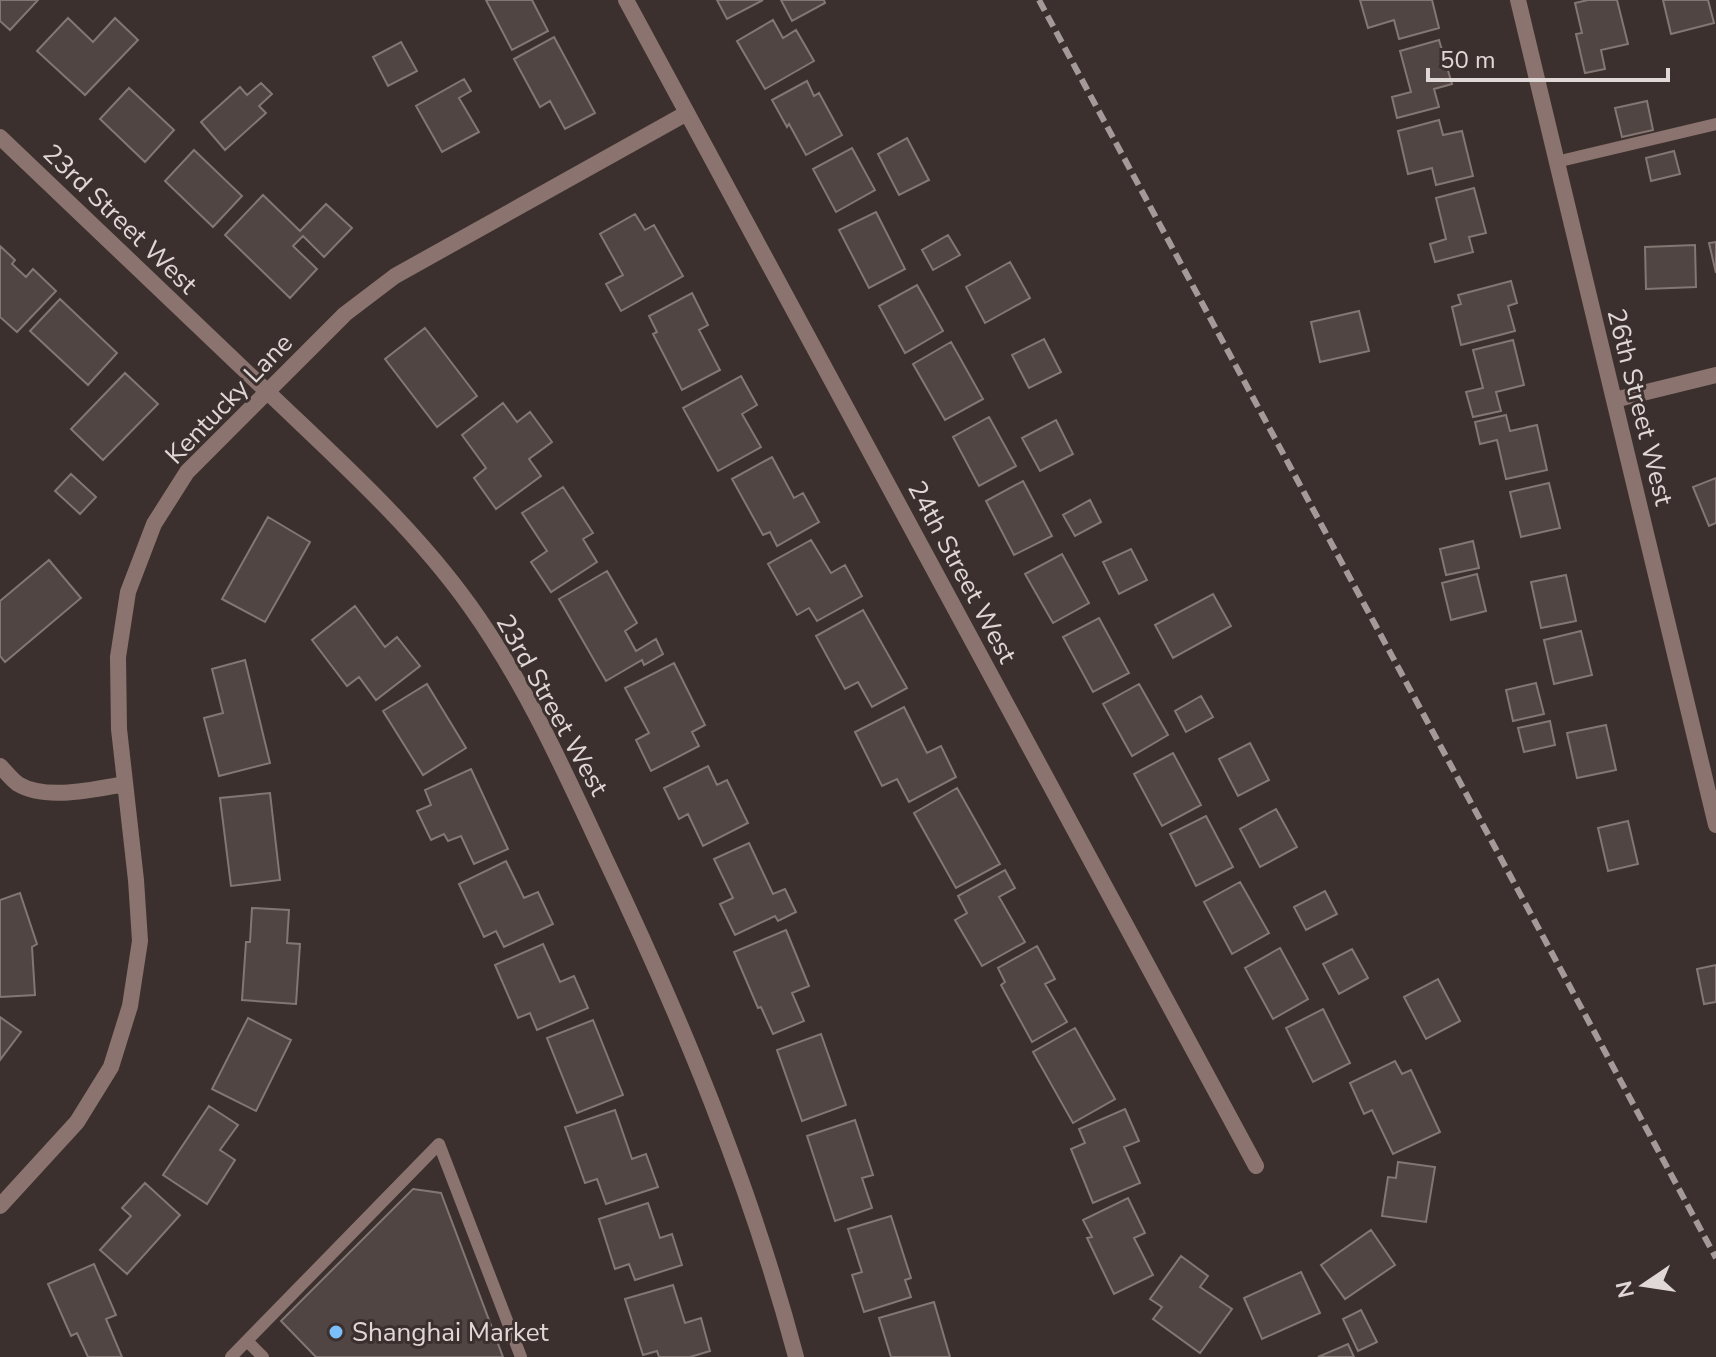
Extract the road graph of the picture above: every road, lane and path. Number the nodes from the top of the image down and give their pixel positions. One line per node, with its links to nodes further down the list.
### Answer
1 (626, 0): 3 (street, 24th Street West)
2 (1518, 0): 6 (street, 26th Street West)
3 (687, 113): 8 (street, Kentucky Lane); 13 (street, 24th Street West)
4 (1716, 124): 6 (lane)
5 (0, 137): 8 (street, 23rd Street West)
6 (1556, 162): 9 (street, 26th Street West)
7 (1716, 375): 9 (street)
8 (267, 392): 11 (street, Kentucky Lane); 19 (street, 23rd Street West)
9 (1614, 400): 12 (street, 26th Street West)
10 (0, 766): 11 (street)
11 (125, 784): 14 (street, Kentucky Lane)
12 (1716, 825)
13 (1256, 1166)
14 (0, 1206)
15 (247, 1341): 16 (lane); 17 (lane); 18 (lane)
16 (231, 1357)
17 (263, 1357)
18 (521, 1357)
19 (796, 1357)

